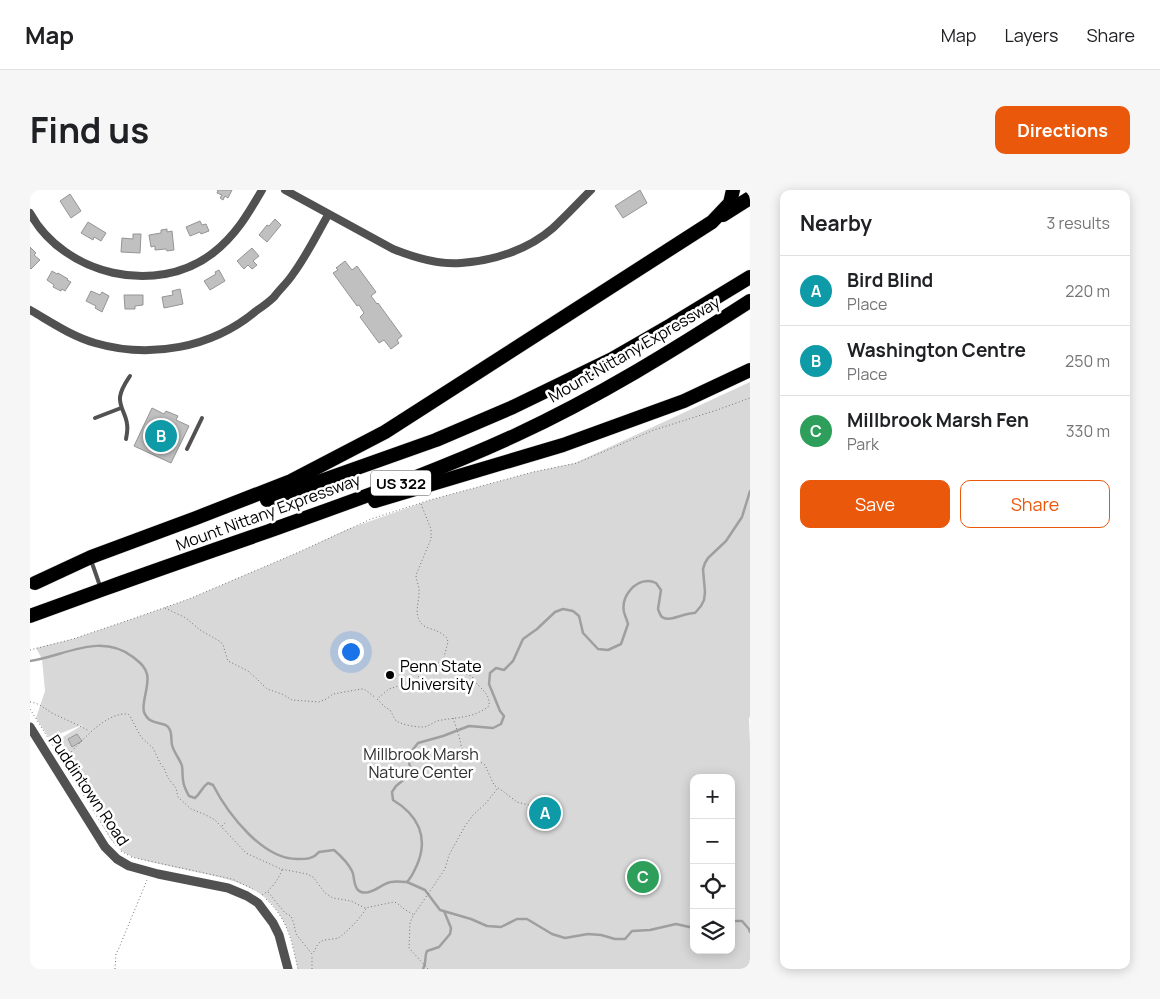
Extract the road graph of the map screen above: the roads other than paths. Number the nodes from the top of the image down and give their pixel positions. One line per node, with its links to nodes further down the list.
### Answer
1 (262, 190): 6 (street)
2 (285, 190): 7 (street)
3 (591, 190): 7 (street)
4 (733, 190): 8 (highway)
5 (750, 198): 8 (highway)
6 (30, 213)
7 (328, 215): 11 (street)
8 (712, 222): 21 (highway)
9 (750, 277): 20 (highway, Mount Nittany Expressway / US 322)
10 (750, 301): 19 (highway, Mount Nittany Expressway / US 322)
11 (30, 310)
12 (750, 370): 19 (highway)
13 (130, 376): 14 (lane)
14 (121, 408): 15 (lane); 17 (lane)
15 (96, 418)
16 (202, 418): 18 (lane)
17 (126, 439)
18 (187, 449)
19 (184, 561): 22 (highway, Mount Nittany Expressway / US 322)
20 (92, 563): 21 (highway, Mount Nittany Expressway / US 322); 22 (lane)
21 (33, 584)
22 (101, 590): 23 (highway, Mount Nittany Expressway / US 322)
23 (30, 616)
24 (30, 728): 25 (street, Puddintown Road)
25 (288, 969)

